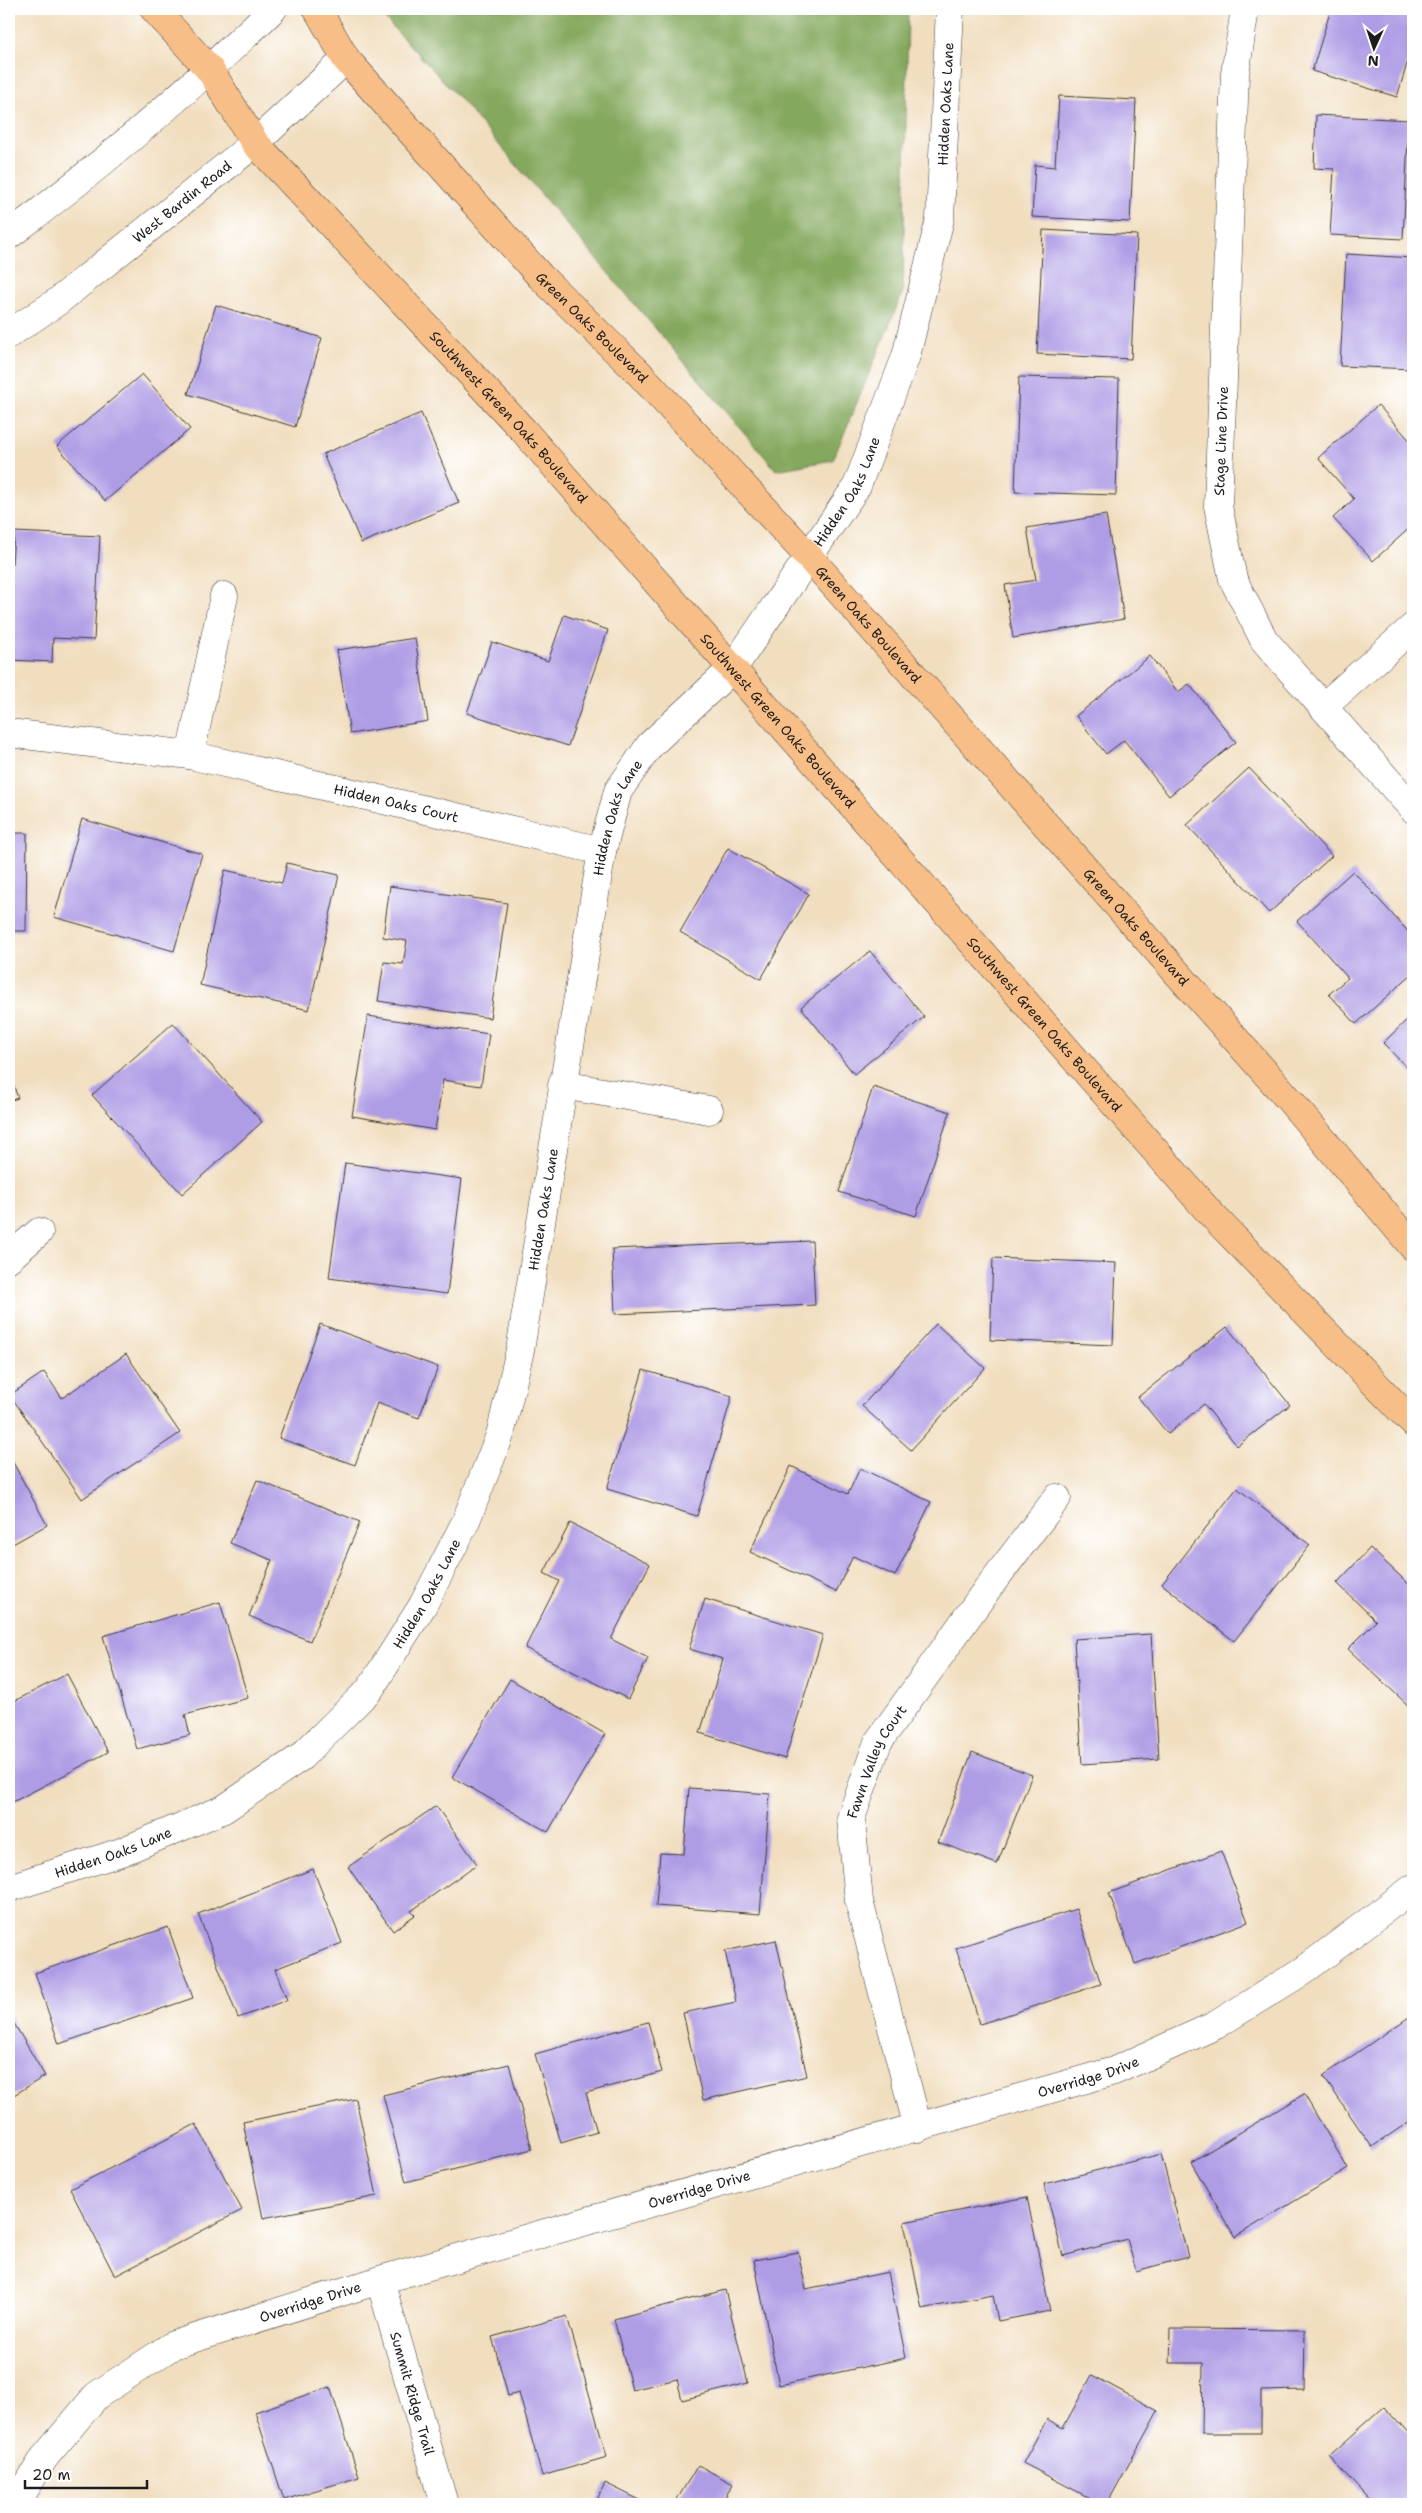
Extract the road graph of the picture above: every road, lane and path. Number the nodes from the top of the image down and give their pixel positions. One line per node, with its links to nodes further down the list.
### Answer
1 (154, 9): 7 (main road, Southwest Green Oaks Boulevard)
2 (272, 9): 7 (street)
3 (317, 9): 6 (main road, Green Oaks Boulevard)
4 (950, 9): 11 (street, Hidden Oaks Lane)
5 (1245, 9): 15 (street, Stage Line Drive)
6 (346, 59): 8 (street, West Bardin Road); 11 (main road, Green Oaks Boulevard)
7 (210, 70): 8 (main road, Southwest Green Oaks Boulevard); 9 (street)
8 (255, 143): 10 (street, West Bardin Road); 14 (main road, Southwest Green Oaks Boulevard)
9 (9, 235)
10 (9, 334)
11 (809, 557): 14 (street, Hidden Oaks Lane); 23 (main road, Green Oaks Boulevard)
12 (224, 596): 17 (street)
13 (1413, 626): 15 (street)
14 (733, 668): 19 (street, Hidden Oaks Lane); 25 (main road, Southwest Green Oaks Boulevard)
15 (1323, 707): 18 (street, Stage Line Drive)
16 (9, 733): 17 (street, Hidden Oaks Court)
17 (190, 755): 19 (street, Hidden Oaks Court)
18 (1413, 809)
19 (602, 850): 20 (street, Hidden Oaks Lane)
20 (562, 1085): 21 (street); 27 (street, Hidden Oaks Lane)
21 (709, 1110)
22 (39, 1232): 24 (street)
23 (1413, 1247)
24 (9, 1258)
25 (1413, 1423)
26 (1057, 1498): 29 (street, Fawn Valley Court)
27 (9, 1888)
28 (1412, 1890): 29 (street, Overridge Drive)
29 (918, 2128): 30 (street, Overridge Drive)
30 (380, 2280): 31 (street, Overridge Drive); 32 (street, Summit Ridge Trail)
31 (16, 2504)
32 (444, 2504)

